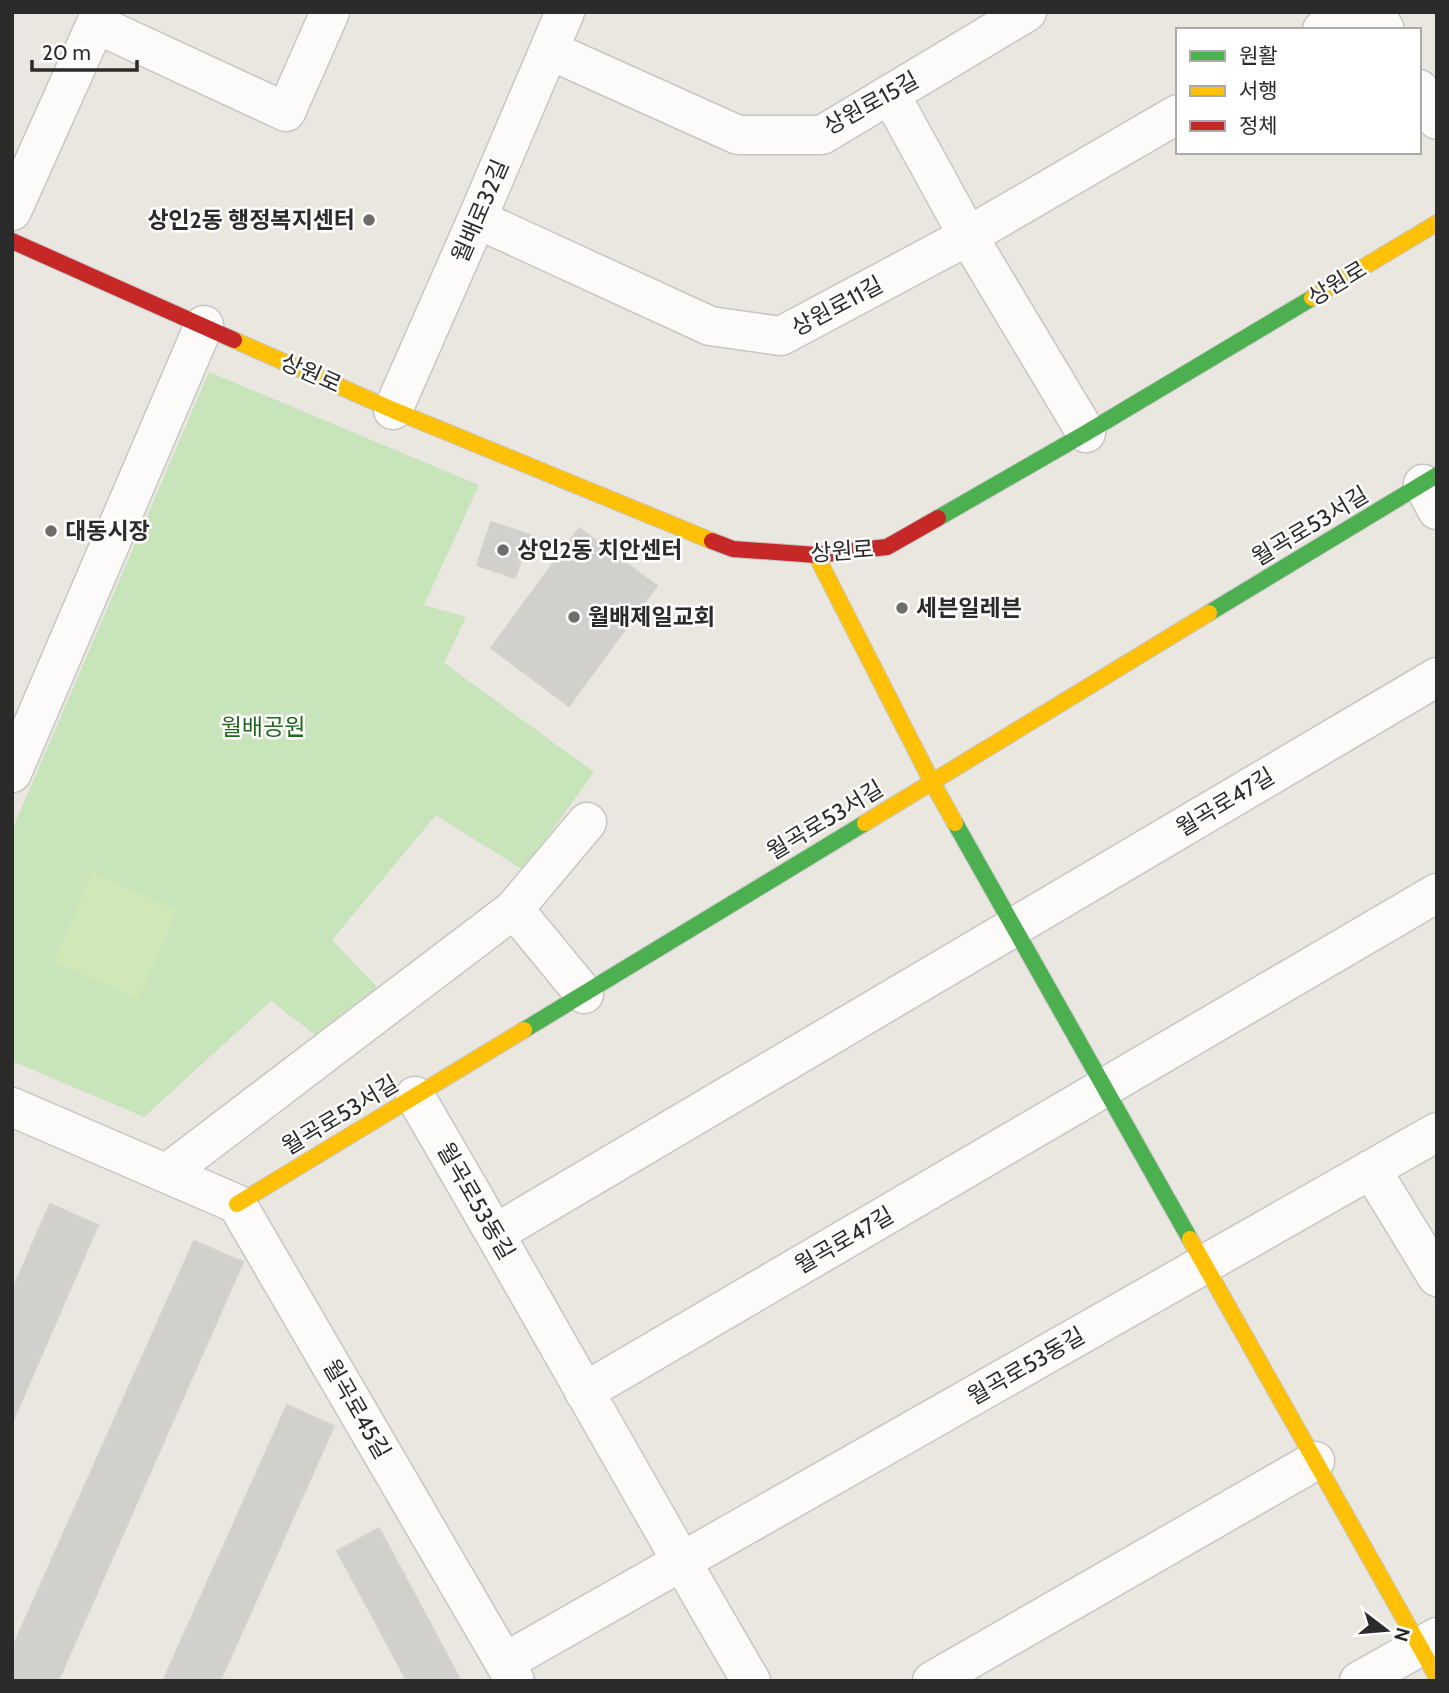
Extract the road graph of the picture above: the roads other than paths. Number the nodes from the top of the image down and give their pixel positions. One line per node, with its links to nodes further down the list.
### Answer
1 (330, 12): 6 (street)
2 (565, 12): 9 (street, 월배로32길)
3 (1027, 12): 11 (street, 상원로15길)
4 (1352, 12): 7 (street)
5 (1375, 12): 8 (street)
6 (98, 18): 14 (street)
7 (1325, 28)
8 (1384, 28)
9 (549, 50): 11 (street, 상원로15길); 15 (street, 월배로32길)
10 (1421, 92): 13 (street)
11 (890, 94): 17 (street)
12 (1176, 115): 17 (street, 상원로11길)
13 (1437, 120)
14 (12, 211)
15 (477, 219): 17 (street, 상원로11길); 20 (street, 월배로32길)
16 (1437, 223): 21 (street, 상원로)
17 (968, 236): 21 (street)
18 (12, 241): 19 (street, 상원로)
19 (204, 325): 20 (street, 상원로); 25 (street)
20 (393, 410): 23 (street, 상원로)
21 (1086, 433): 23 (street, 상원로)
22 (1432, 490): 26 (street, 월곡로53서길)
23 (816, 555): 26 (street)
24 (1437, 677): 30 (street, 월곡로47길)
25 (12, 773)
26 (932, 782): 30 (street); 31 (street, 월곡로53서길)
27 (587, 822): 29 (street)
28 (1437, 893): 32 (street, 월곡로47길)
29 (514, 909): 31 (street); 37 (street)
30 (1014, 927): 32 (street); 39 (street, 월곡로47길)
31 (584, 994): 33 (street, 월곡로53서길)
32 (1104, 1087): 40 (street); 42 (street, 월곡로47길)
33 (415, 1096): 38 (street, 월곡로53서길); 39 (street, 월곡로53동길)
34 (12, 1107): 37 (street)
35 (1437, 1132): 36 (street, 월곡로53동길)
36 (1371, 1169): 40 (street, 월곡로53동길); 41 (street)
37 (167, 1174): 38 (street)
38 (237, 1204): 46 (street, 월곡로45길)
39 (496, 1233): 42 (street, 월곡로53동길)
40 (1204, 1265): 43 (street); 44 (street, 월곡로53동길)
41 (1437, 1277)
42 (584, 1392): 44 (street, 월곡로53동길)
43 (1315, 1461): 45 (street); 48 (street)
44 (681, 1562): 46 (street, 월곡로53동길); 47 (street)
45 (1431, 1653): 49 (street)
46 (510, 1672)
47 (751, 1681)
48 (932, 1681)
49 (1359, 1681)

